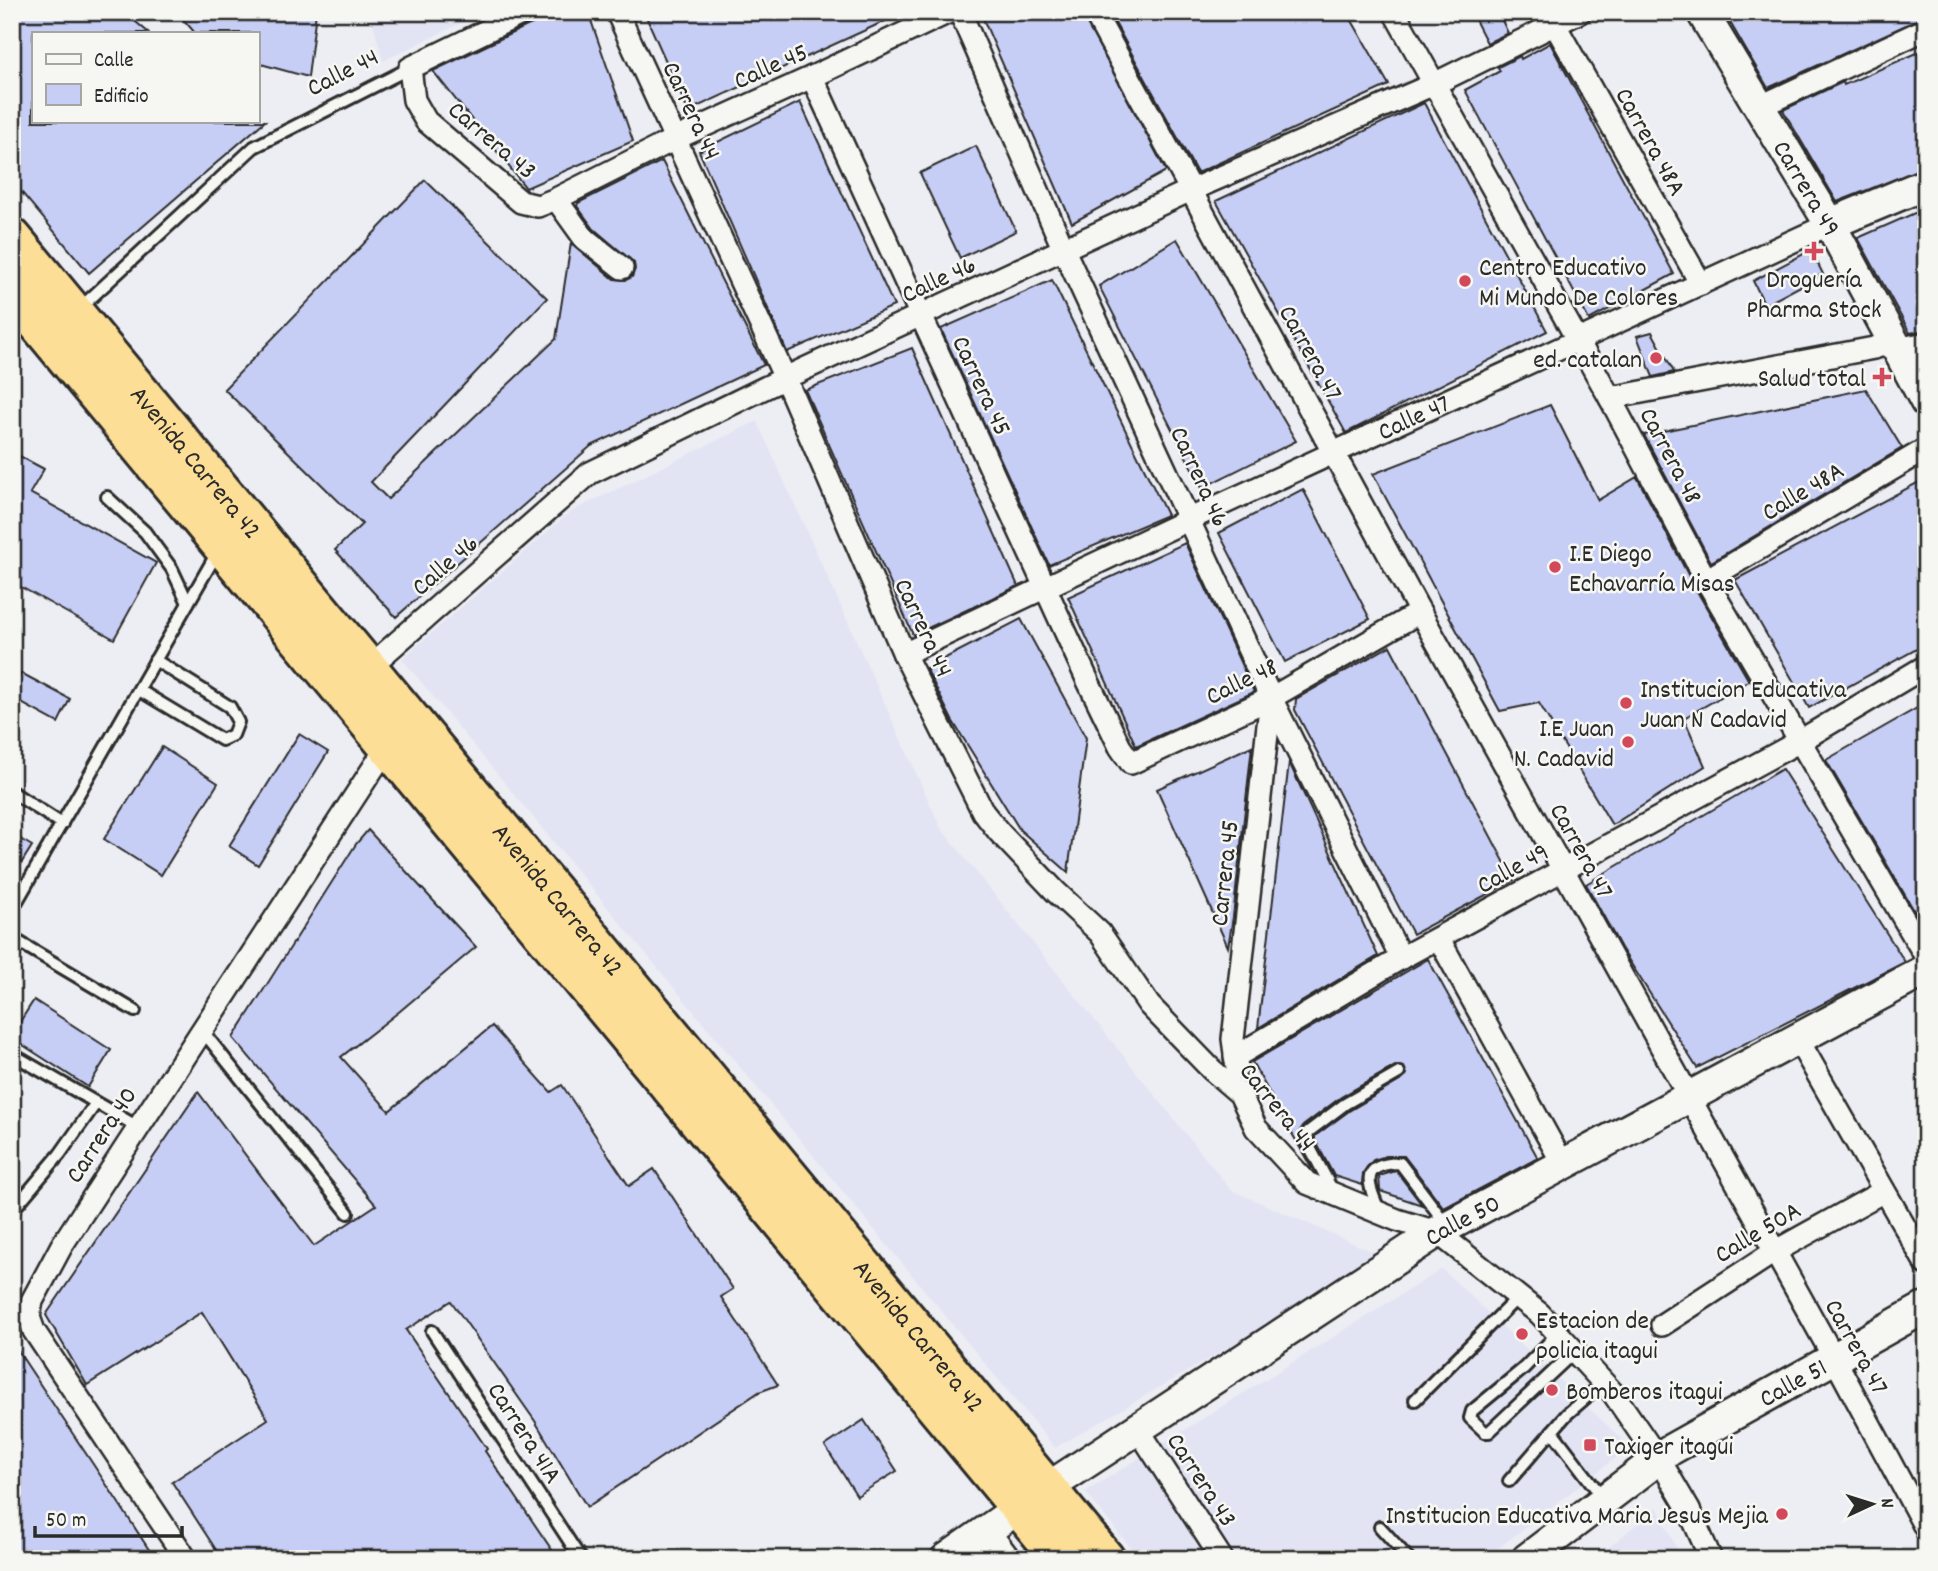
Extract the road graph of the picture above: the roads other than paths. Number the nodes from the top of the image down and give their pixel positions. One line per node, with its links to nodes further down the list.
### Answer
1 (525, 12): 11 (street, Calle 44)
2 (617, 12): 15 (street, Carrera 44)
3 (949, 12): 12 (street, Calle 45)
4 (960, 12): 21 (street, Carrera 46)
5 (1094, 12): 17 (street, Carrera 47)
6 (1394, 12): 13 (street, Carrera 48)
7 (1580, 12): 9 (street, Calle 46)
8 (1702, 12): 14 (street, Carrera 49)
9 (1555, 24): 13 (street, Calle 46); 23 (street, Carrera 48A)
10 (1926, 29): 14 (street)
11 (410, 68): 18 (street, Carrera 43); 25 (lane, Calle 44)
12 (812, 77): 15 (street, Calle 45); 26 (street, Carrera 45)
13 (1434, 84): 17 (street, Calle 46); 27 (street, Carrera 48)
14 (1759, 107): 19 (street, Carrera 49)
15 (675, 139): 18 (street, Calle 45); 30 (street, Carrera 44)
16 (1926, 184): 19 (street, Calle 47)
17 (1191, 190): 21 (street, Calle 46); 34 (street, Carrera 47)
18 (547, 203): 22 (street)
19 (1830, 224): 23 (street, Calle 47); 29 (street, Carrera 49)
20 (12, 238): 25 (highway, Avenida Carrera 42)
21 (1064, 250): 26 (street, Calle 46); 36 (street, Carrera 46)
22 (622, 268)
23 (1701, 284): 27 (street, Calle 47)
24 (12, 292): 37 (highway, Avenida Carrera 42)
25 (74, 313): 37 (highway, Avenida Carrera 42)
26 (921, 317): 30 (street, Calle 46); 39 (street, Carrera 45)
27 (1578, 341): 31 (street, Carrera 48); 34 (street, Calle 47)
28 (1926, 343): 29 (street)
29 (1895, 345): 31 (street); 32 (street, Carrera 49)
30 (785, 378): 42 (street, Carrera 44); 45 (street, Calle 46)
31 (1610, 398): 38 (street, Carrera 48)
32 (1926, 402)
33 (1926, 449): 38 (street, Calle 48A)
34 (1335, 453): 36 (street, Calle 47); 41 (street, Carrera 47)
35 (107, 497): 40 (lane)
36 (1190, 519): 39 (street, Calle 47); 47 (street, Carrera 46)
37 (230, 530): 40 (lane); 45 (highway, Avenida Carrera 42); 50 (highway, Avenida Carrera 42)
38 (1706, 580): 49 (street, Carrera 48)
39 (1046, 586): 42 (street, Calle 47); 48 (street, Carrera 45)
40 (188, 603): 43 (lane)
41 (1420, 612): 47 (street, Calle 48); 53 (street, Carrera 47)
42 (904, 654): 66 (street, Carrera 44)
43 (155, 660): 46 (lane); 46 (lane)
44 (1926, 666): 49 (street, Calle 49)
45 (367, 669): 92 (highway, Avenida Carrera 42)
46 (138, 690): 52 (lane)
47 (1271, 698): 48 (street, Calle 48); 58 (street, Carrera 46); 64 (street, Carrera 45)
48 (1105, 715)
49 (1800, 741): 53 (street, Calle 49); 57 (street, Carrera 48)
50 (387, 747): 61 (street, Carrera 40); 92 (highway, Avenida Carrera 42)
51 (12, 792): 52 (lane)
52 (62, 824): 54 (lane)
53 (1563, 871): 56 (street, Calle 49); 67 (street, Carrera 47)
54 (12, 910)
55 (12, 938): 60 (lane)
56 (1439, 939): 58 (street, Calle 49); 70 (street)
57 (1926, 957)
58 (1401, 958): 64 (street, Calle 49)
59 (1926, 970): 62 (street, Calle 50)
60 (135, 1011)
61 (201, 1029): 69 (street, Carrera 40); 74 (lane)
62 (1797, 1038): 67 (street, Calle 50); 71 (street)
63 (12, 1054): 68 (lane)
64 (1235, 1057): 66 (street, Carrera 45)
65 (1399, 1073): 72 (lane)
66 (1240, 1094): 72 (street, Carrera 44)
67 (1689, 1097): 70 (street, Calle 50); 77 (street, Carrera 47)
68 (96, 1103): 69 (lane); 73 (lane)
69 (138, 1127): 97 (street, Carrera 40)
70 (1563, 1164): 76 (street, Calle 50)
71 (1884, 1191): 77 (street, Calle 50A); 78 (street)
72 (1335, 1195): 75 (street)
73 (13, 1210)
74 (348, 1213)
75 (1381, 1214): 76 (street); 76 (lane)
76 (1442, 1229): 79 (street); 88 (street, Calle 50)
77 (1774, 1251): 81 (street, Calle 50A); 85 (street, Carrera 47)
78 (1926, 1264)
79 (1518, 1297): 83 (street); 87 (lane)
80 (1926, 1307): 85 (street, Calle 51)
81 (1662, 1325)
82 (432, 1331): 98 (lane, Carrera 41A)
83 (1558, 1334): 84 (street); 84 (lane)
84 (1574, 1352): 86 (street)
85 (1833, 1357): 90 (street, Calle 51); 95 (street, Carrera 47)
86 (1603, 1383): 89 (lane); 90 (street)
87 (1415, 1400)
88 (1138, 1429): 92 (street, Calle 50); 103 (street, Carrera 43)
89 (1552, 1431): 91 (lane); 93 (lane)
90 (1657, 1458): 93 (street, Calle 51); 106 (street)
91 (1509, 1481)
92 (1033, 1498): 96 (street, Calle 50); 101 (highway, Avenida Carrera 42); 102 (highway, Avenida Carrera 42)
93 (1604, 1499): 105 (street, Calle 51)
94 (1380, 1527): 104 (lane)
95 (1926, 1529)
96 (988, 1530): 99 (street, Calle 50); 100 (street)
97 (186, 1559)
98 (581, 1559)
99 (946, 1559)
100 (1010, 1559)
101 (1062, 1559)
102 (1105, 1559)
103 (1222, 1559)
104 (1409, 1559)
105 (1527, 1559)
106 (1711, 1559)

